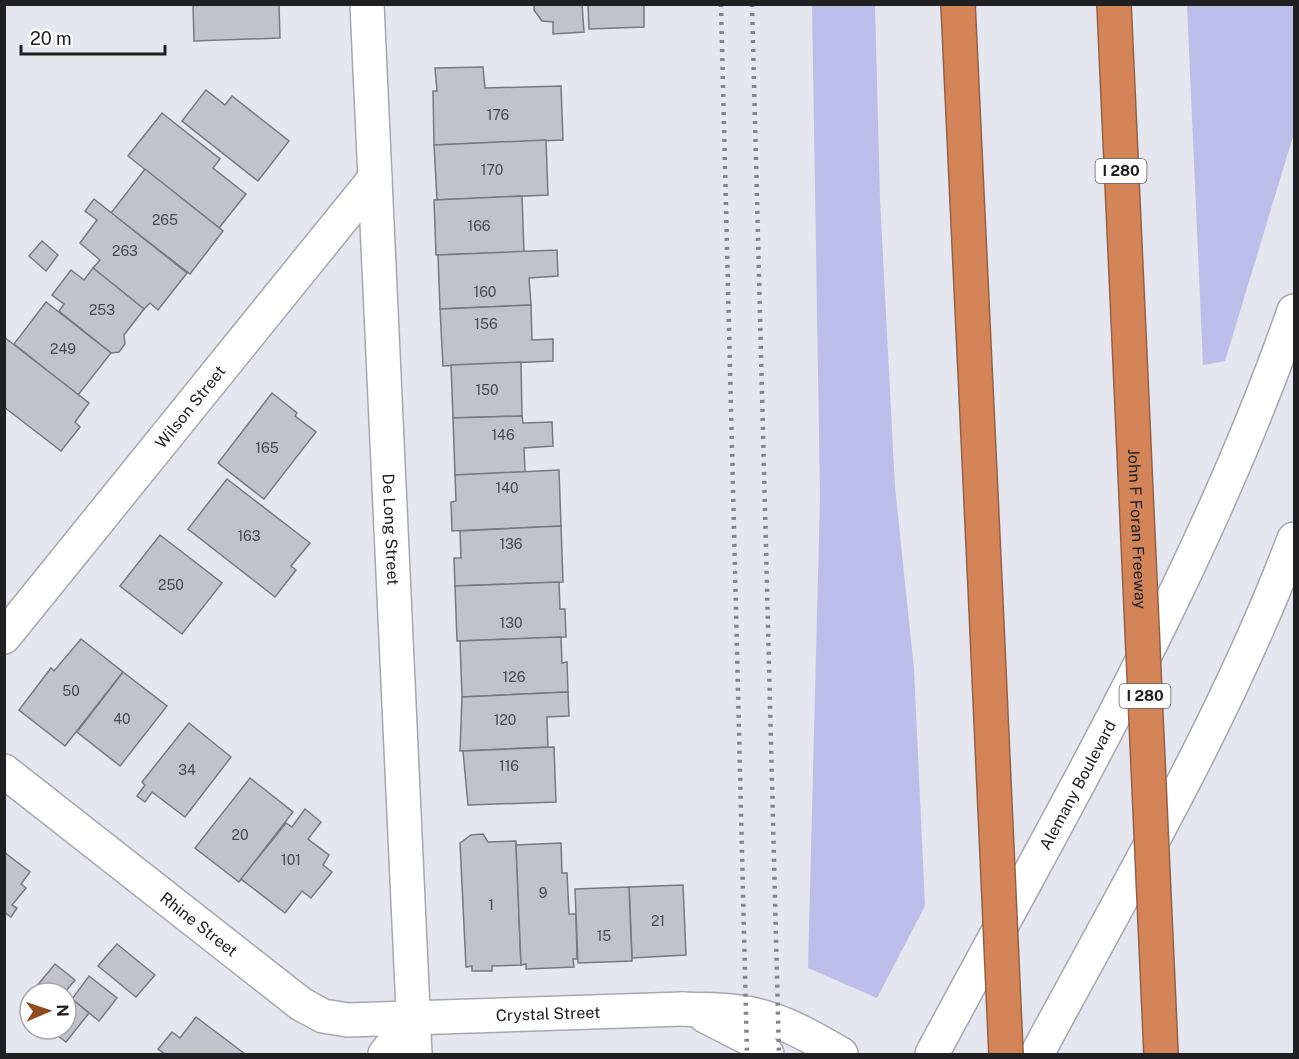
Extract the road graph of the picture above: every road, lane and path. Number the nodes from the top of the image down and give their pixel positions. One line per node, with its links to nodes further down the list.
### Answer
1 (367, 4): 4 (street, De Long Street)
2 (958, 4): 16 (highway, bridge)
3 (1114, 4): 18 (highway, John F Foran Freeway / I 280, bridge)
4 (375, 178): 7 (street, Wilson Street); 10 (street, De Long Street)
5 (1294, 311): 15 (street, Alemany Boulevard)
6 (1294, 539): 17 (street)
7 (4, 638)
8 (4, 771): 10 (street, Rhine Street)
9 (683, 1009): 10 (street, Crystal Street); 13 (street); 14 (street)
10 (414, 1018): 11 (street); 12 (street, De Long Street)
11 (385, 1054)
12 (415, 1054)
13 (767, 1054)
14 (841, 1054)
15 (932, 1054)
16 (1006, 1054)
17 (1037, 1054)
18 (1161, 1054)

